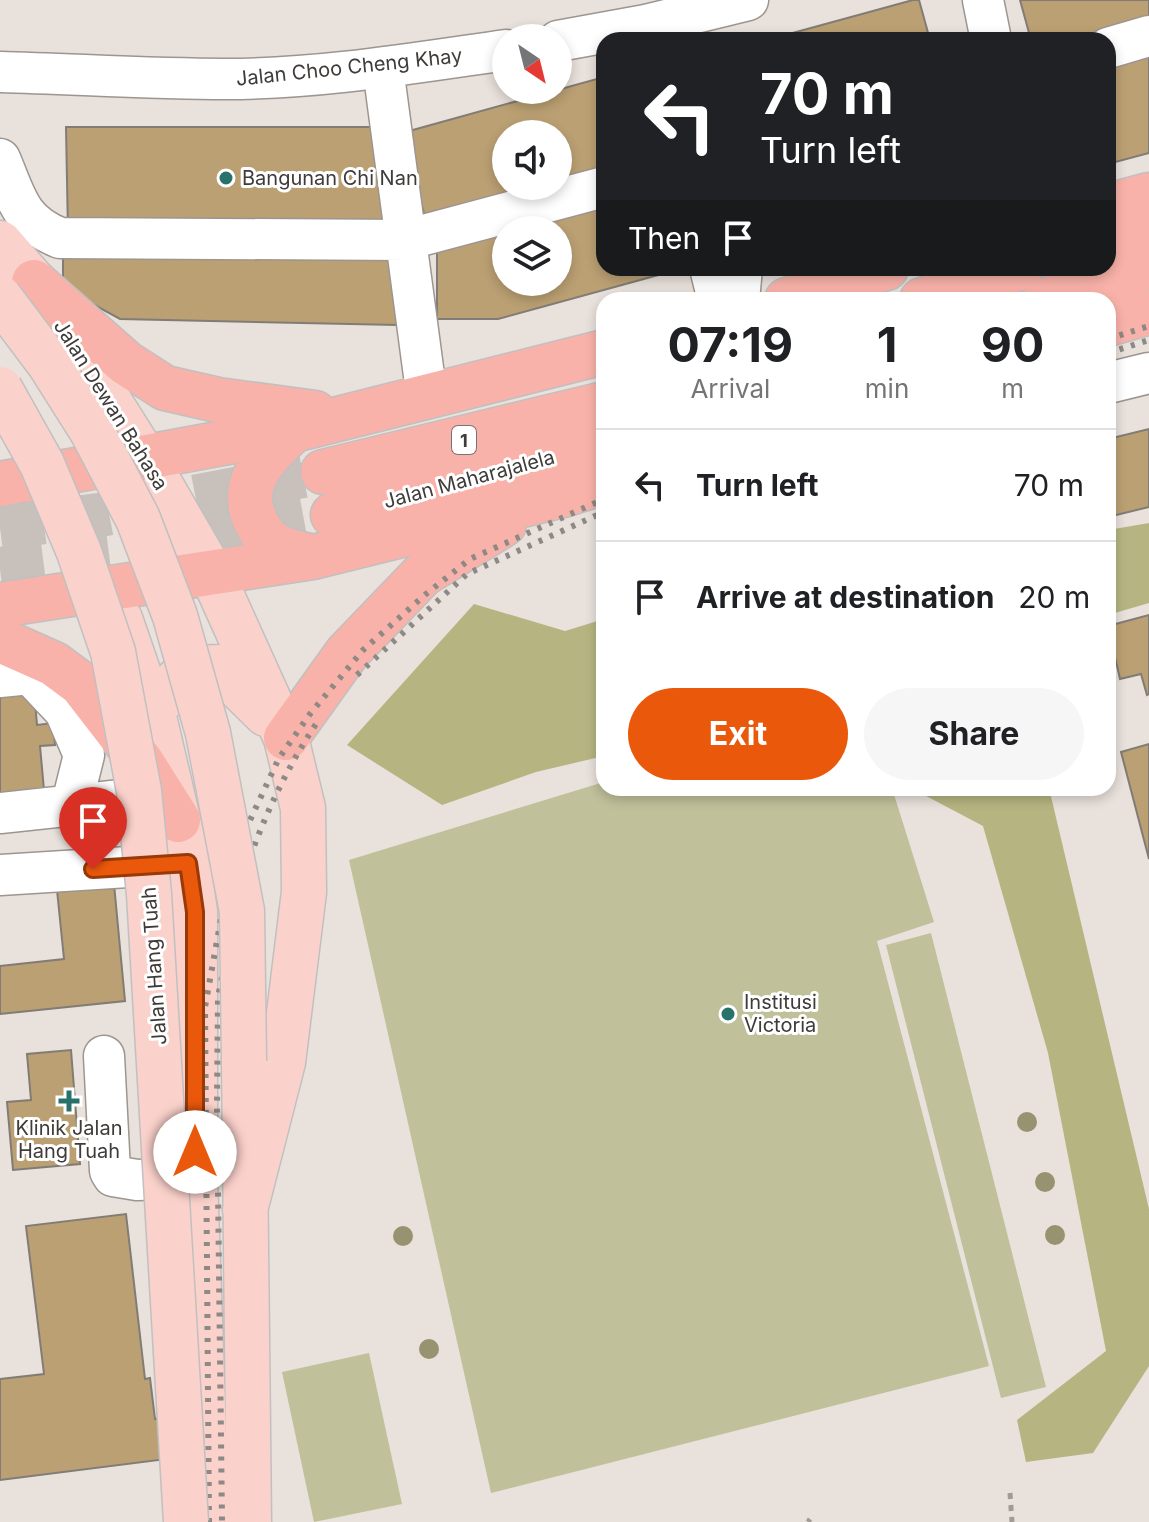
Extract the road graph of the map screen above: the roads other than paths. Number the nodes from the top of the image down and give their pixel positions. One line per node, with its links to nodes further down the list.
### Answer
1 (748, 0): 3 (street)
2 (983, 0): 4 (street)
3 (608, 32)
4 (989, 32)
5 (596, 34): 7 (street)
6 (1149, 36): 8 (street)
7 (572, 38)
8 (1116, 46)
9 (492, 52): 10 (street, Jalan Choo Cheng Khay)
10 (383, 68): 11 (street, Jalan Choo Cheng Khay); 18 (street)
11 (0, 72)
12 (0, 159): 18 (street)
13 (596, 189): 18 (street)
14 (1149, 195): 15 (highway)
15 (1116, 204)
16 (1149, 228): 17 (highway)
17 (1116, 238)
18 (405, 240): 33 (street)
19 (0, 243): 23 (main road, Jalan Dewan Bahasa)
20 (1149, 266): 26 (highway)
21 (847, 276): 24 (highway)
22 (996, 276): 25 (highway)
23 (17, 290): 36 (highway); 39 (main road, Jalan Dewan Bahasa); 59 (main road, Jalan Hang Tuah, bridge)
24 (807, 292)
25 (946, 292)
26 (1069, 292)
27 (1149, 312): 28 (highway)
28 (1116, 322)
29 (596, 354): 33 (highway)
30 (1149, 373): 31 (street)
31 (1116, 381)
32 (0, 389): 61 (main road, Jalan Hang Tuah, bridge)
33 (427, 398): 36 (highway)
34 (596, 406): 40 (highway, Jalan Maharajalela / 1)
35 (0, 414): 41 (main road)
36 (340, 417): 37 (highway)
37 (294, 430): 39 (highway); 44 (highway)
38 (596, 444): 43 (highway, Jalan Maharajalela / 1)
39 (145, 458): 41 (highway); 45 (main road, Jalan Dewan Bahasa)
40 (323, 472)
41 (19, 481): 46 (main road)
42 (584, 488): 44 (highway); 50 (highway)
43 (333, 515)
44 (313, 557): 45 (highway)
45 (212, 574): 46 (highway); 50 (main road, Jalan Hang Tuah)
46 (107, 590): 47 (highway); 51 (main road, Jalan Hang Tuah)
47 (0, 605)
48 (0, 640): 54 (highway)
49 (0, 677): 52 (street)
50 (286, 738): 51 (main road); 59 (main road, Jalan Hang Tuah)
51 (162, 754): 54 (main road, Jalan Hang Tuah)
52 (71, 807): 53 (street); 54 (street)
53 (0, 813)
54 (178, 820): 55 (main road, Jalan Hang Tuah)
55 (188, 863): 56 (street); 58 (main road, Jalan Hang Tuah)
56 (0, 875)
57 (104, 1056): 58 (street)
58 (195, 1178): 60 (main road, Jalan Hang Tuah)
59 (245, 1210): 60 (main road, Jalan Hang Tuah)
60 (227, 1467): 61 (main road, Jalan Hang Tuah)
61 (206, 1521)

